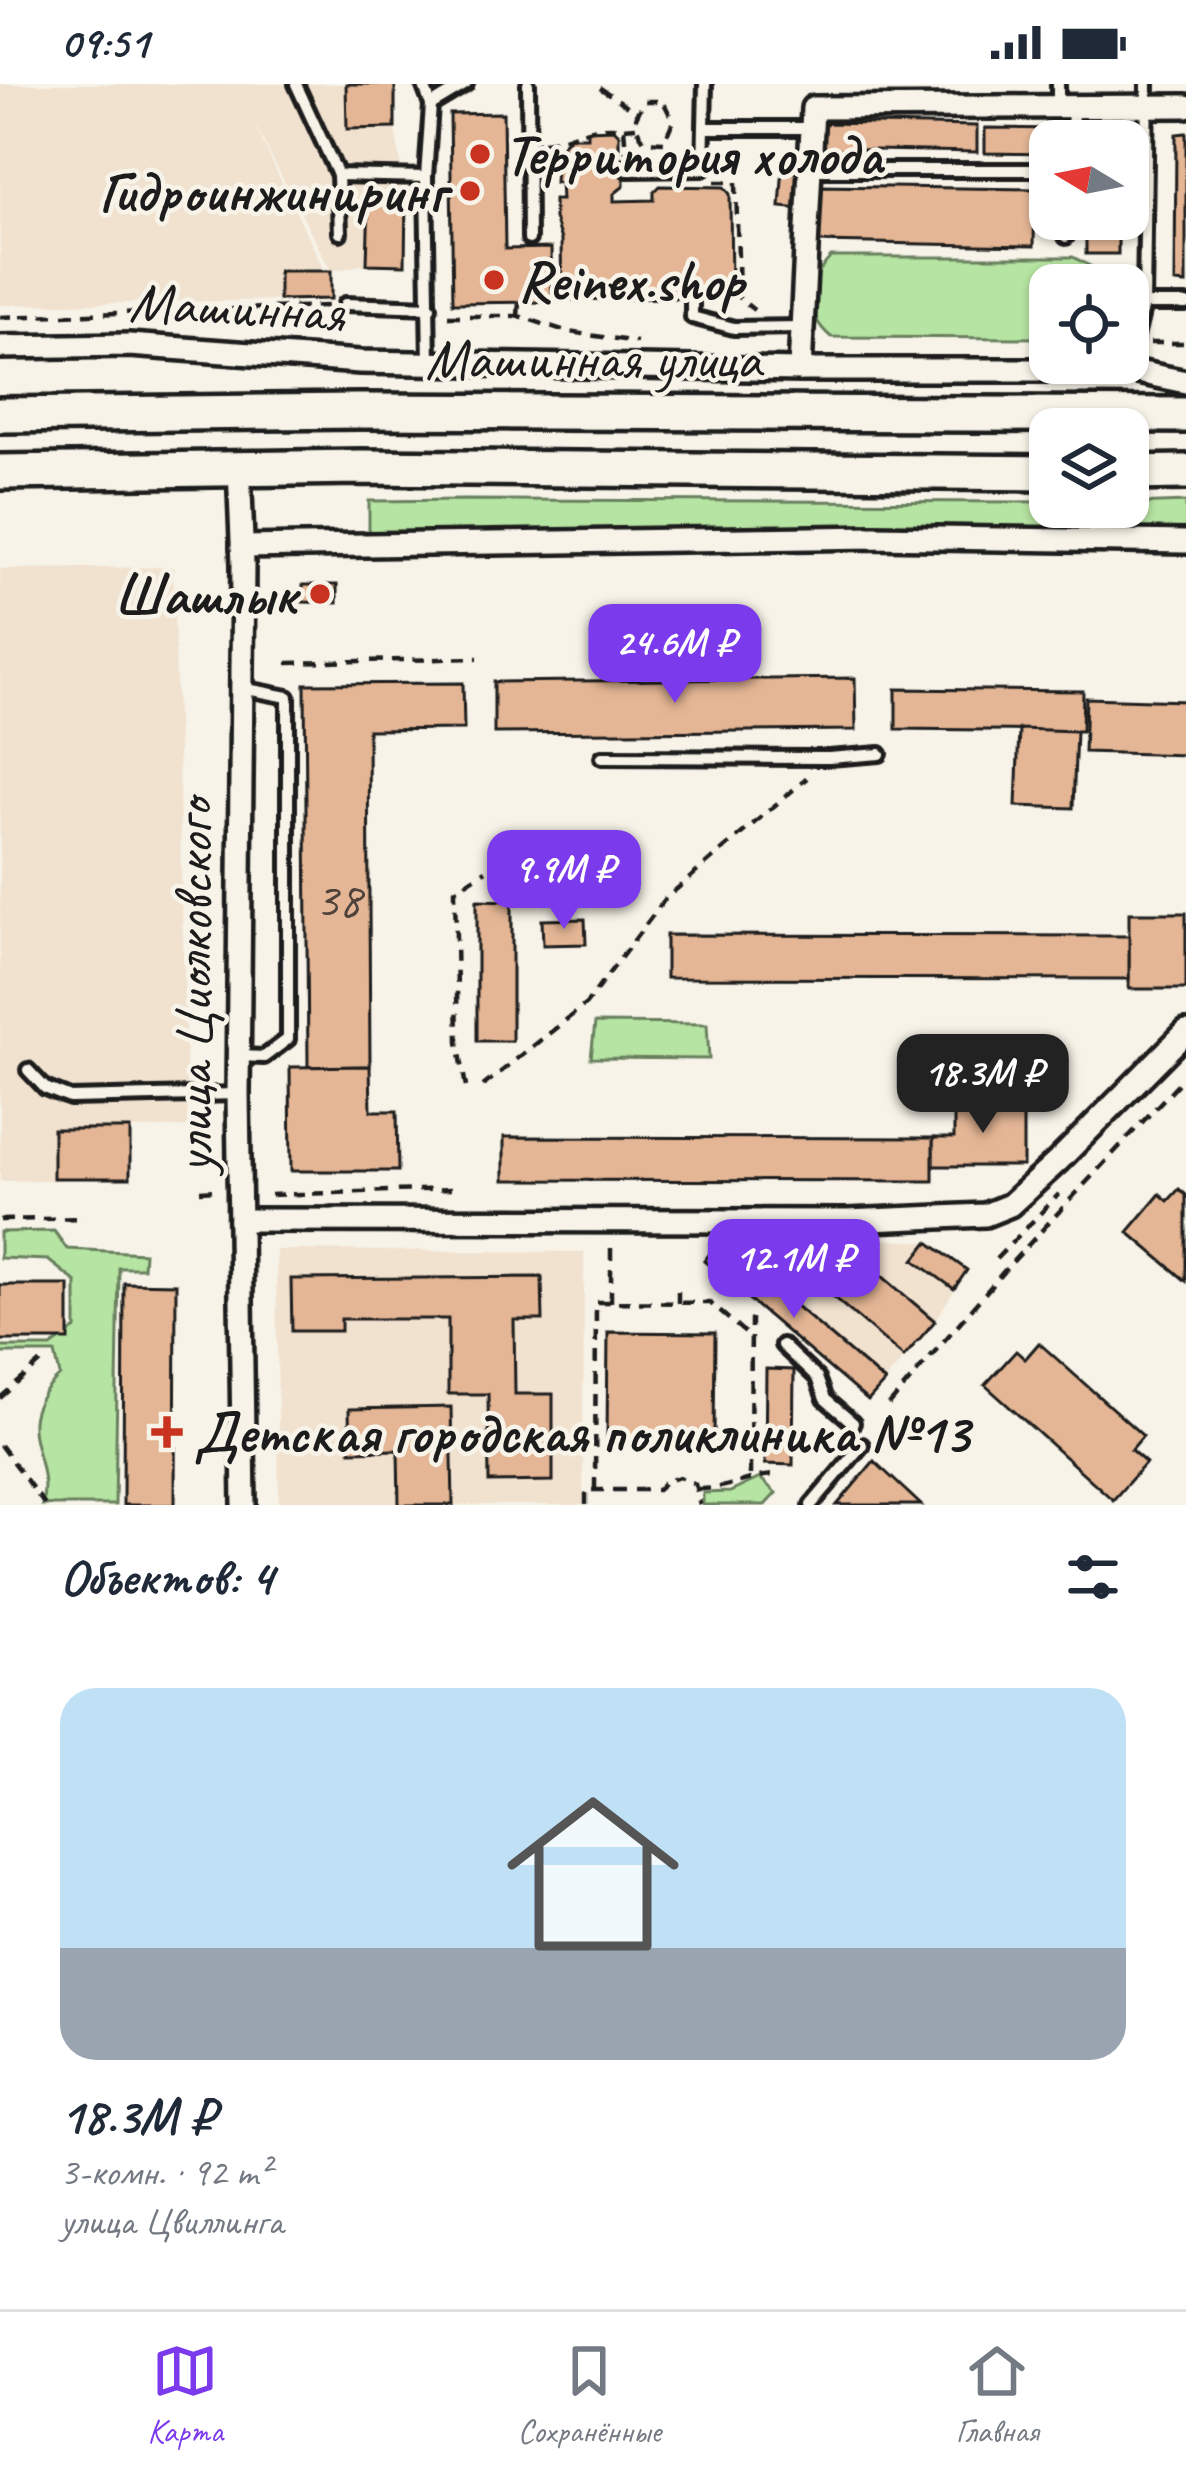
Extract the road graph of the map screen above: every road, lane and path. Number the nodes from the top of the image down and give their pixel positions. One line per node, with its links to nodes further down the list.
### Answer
1 (296, 84): 20 (lane)
2 (423, 84): 9 (lane)
3 (466, 84): 9 (lane)
4 (528, 84): 24 (lane)
5 (705, 84): 14 (lane)
6 (600, 88): 11 (path)
7 (1147, 95): 8 (street); 10 (street); 25 (lane)
8 (1063, 99): 15 (street)
9 (431, 105): 21 (lane)
10 (1186, 106)
11 (638, 113): 12 (path); 12 (path)
12 (636, 127): 13 (path)
13 (624, 128): 16 (path); 17 (path)
14 (704, 128): 15 (lane); 17 (lane)
15 (812, 128): 18 (street)
16 (553, 141)
17 (627, 170)
18 (811, 170): 19 (lane); 35 (street)
19 (1029, 170)
20 (338, 176): 21 (lane); 23 (lane)
21 (426, 177): 32 (lane)
22 (703, 182): 36 (path)
23 (340, 233)
24 (529, 239)
25 (1145, 264)
26 (692, 298): 36 (lane)
27 (519, 302): 33 (path)
28 (345, 304): 32 (lane)
29 (1149, 304): 30 (lane)
30 (1186, 304)
31 (330, 306): 34 (path)
32 (430, 311): 33 (path); 41 (lane)
33 (518, 316): 37 (path)
34 (0, 317)
35 (802, 327): 36 (lane); 42 (street)
36 (756, 328)
37 (638, 342)
38 (1149, 343): 39 (path)
39 (1186, 344)
40 (0, 347): 41 (street, Машинная)
41 (429, 363): 42 (street, Машинная)
42 (800, 370): 43 (street, Машинная)
43 (1029, 370)
44 (1149, 374): 45 (street, Машинная)
45 (1186, 382)
46 (0, 415): 47 (main road, Машинная улица)
47 (1186, 415)
48 (239, 467): 49 (main road, Машинная улица); 50 (main road, Машинная улица); 54 (street, улица Циолковского)
49 (0, 472)
50 (1029, 472)
51 (1186, 472): 52 (main road)
52 (1149, 473)
53 (1186, 542): 54 (street)
54 (242, 547): 57 (street, улица Циолковского)
55 (478, 658): 56 (path)
56 (287, 663)
57 (242, 688): 63 (street, улица Циолковского); 63 (lane)
58 (880, 754): 60 (lane)
59 (602, 758): 60 (lane)
60 (829, 758): 67 (path)
61 (486, 870): 68 (path)
62 (1186, 1032): 74 (street)
63 (238, 1056): 69 (street, улица Циолковского)
64 (28, 1070): 69 (lane)
65 (1186, 1075): 66 (path)
66 (1183, 1084): 85 (path)
67 (483, 1086)
68 (466, 1087)
69 (238, 1094): 70 (street, улица Циолковского)
70 (239, 1190): 71 (path); 72 (path); 76 (street, улица Циолковского)
71 (451, 1190)
72 (200, 1191)
73 (84, 1218): 75 (path)
74 (611, 1219): 76 (street); 78 (path)
75 (0, 1220)
76 (240, 1220): 94 (street, улица Циолковского)
77 (678, 1289): 79 (path)
78 (611, 1302): 79 (path); 92 (path)
79 (678, 1303): 81 (path)
80 (751, 1318): 81 (path)
81 (751, 1338): 90 (path)
82 (782, 1346): 86 (lane)
83 (46, 1358): 84 (path)
84 (0, 1398)
85 (890, 1405)
86 (853, 1423)
87 (862, 1444): 97 (lane)
88 (0, 1445): 93 (path)
89 (778, 1474): 90 (path)
90 (750, 1475): 91 (path)
91 (698, 1489): 92 (path); 96 (path)
92 (595, 1490): 95 (path)
93 (45, 1505)
94 (244, 1505)
95 (586, 1505)
96 (700, 1505)
97 (811, 1505)

